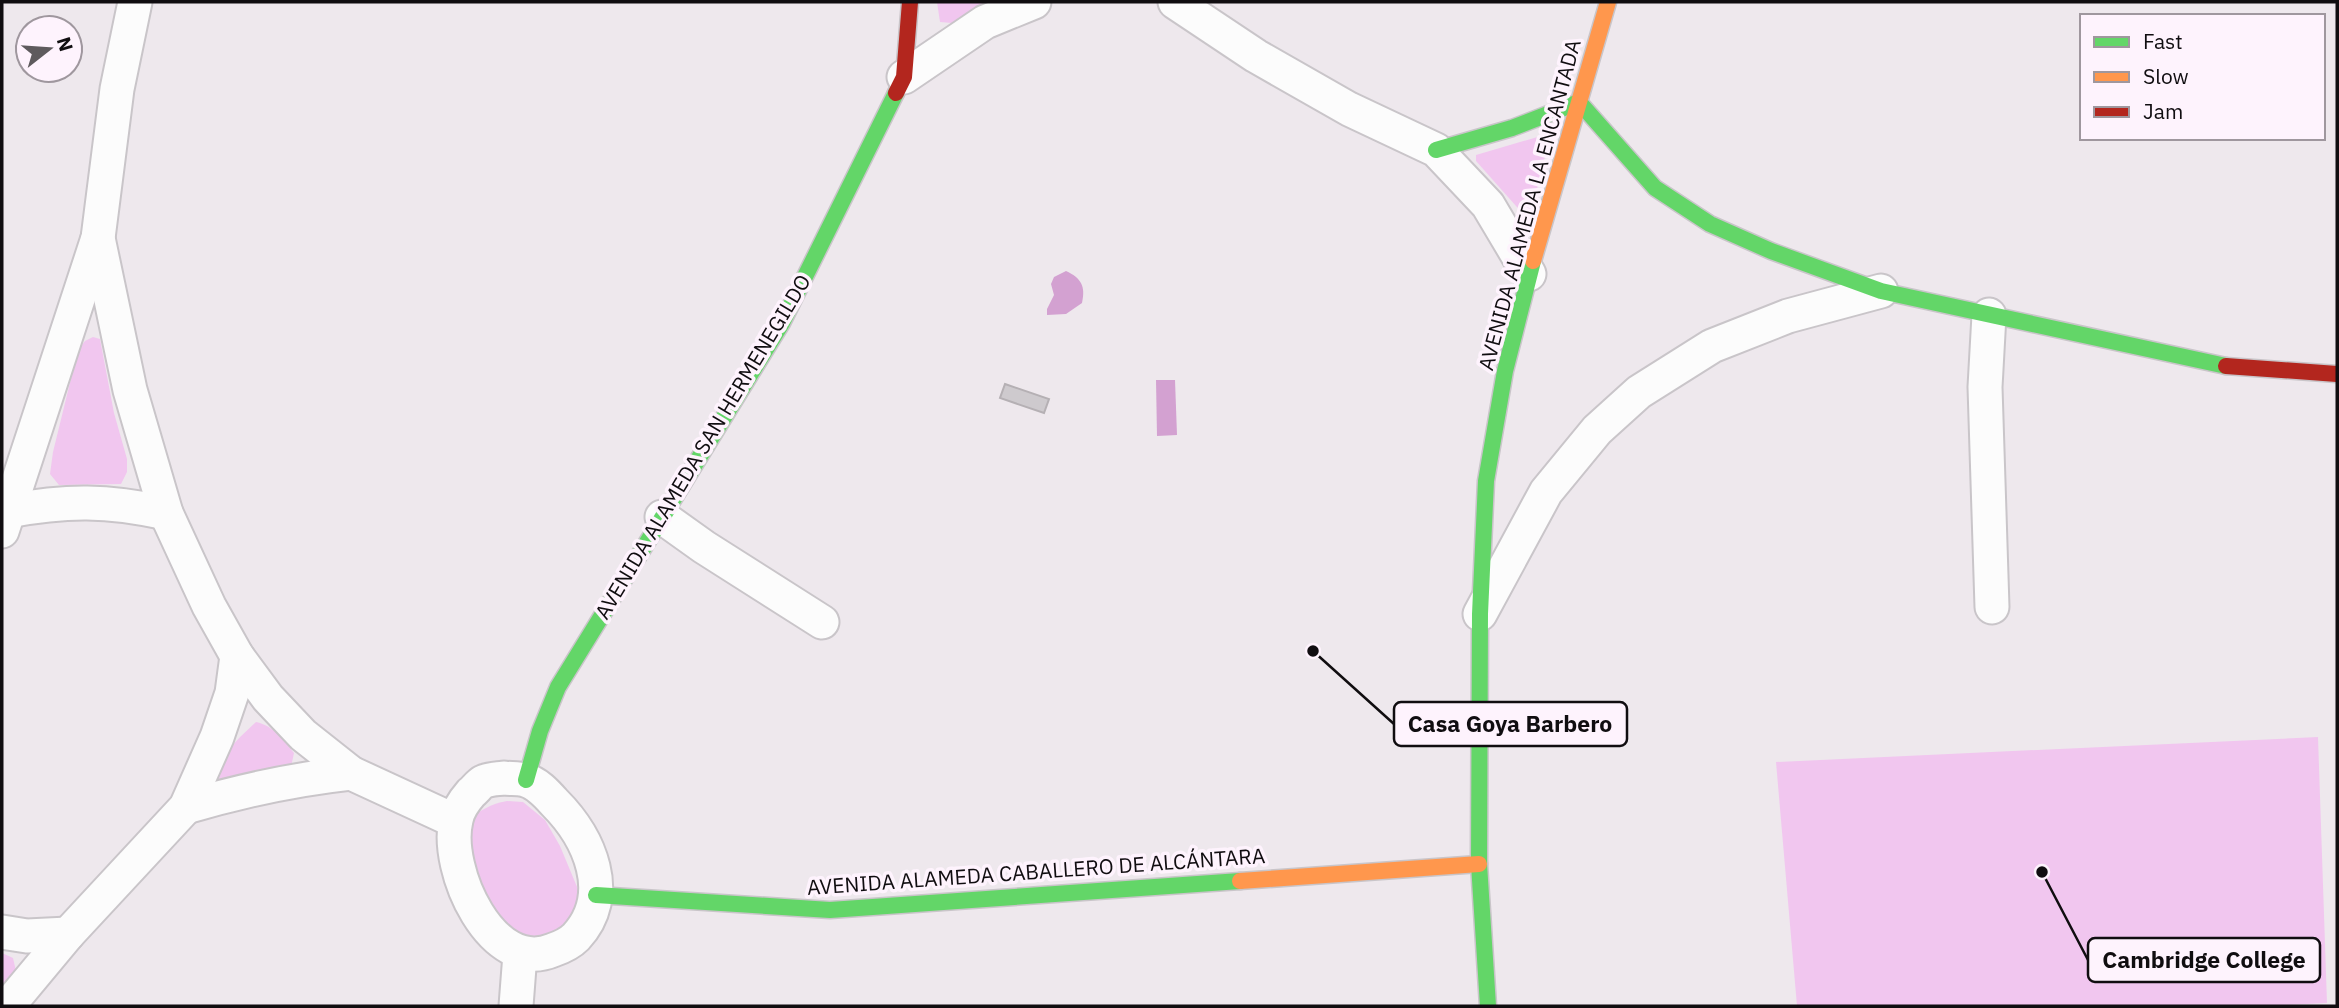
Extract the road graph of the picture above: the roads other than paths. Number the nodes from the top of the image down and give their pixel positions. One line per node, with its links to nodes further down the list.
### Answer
1 (135, 2): 9 (street)
2 (910, 2): 6 (street)
3 (1034, 2): 6 (street)
4 (1175, 2): 8 (street)
5 (1608, 2): 7 (street, AVENIDA ALAMEDA LA ENCANTADA)
6 (904, 77): 15 (street, AVENIDA ALAMEDA SAN HERMENEGILDO)
7 (1579, 102): 8 (street); 10 (street, AVENIDA ALAMEDA LA ENCANTADA); 11 (street)
8 (1436, 150): 10 (street)
9 (98, 237): 14 (street); 16 (street)
10 (1529, 274): 18 (street, AVENIDA ALAMEDA LA ENCANTADA)
11 (1881, 291): 12 (street); 18 (street)
12 (1989, 315): 13 (street); 17 (street)
13 (2337, 374)
14 (166, 513): 16 (street); 20 (street)
15 (662, 517): 19 (street); 22 (street, AVENIDA ALAMEDA SAN HERMENEGILDO)
16 (5, 521)
17 (1992, 607)
18 (1480, 614): 25 (street, AVENIDA ALAMEDA LA ENCANTADA)
19 (822, 622)
20 (237, 656): 21 (street); 23 (street)
21 (351, 773): 23 (street); 24 (street)
22 (526, 780): 24 (street); 26 (street)
23 (186, 807): 28 (street)
24 (455, 821): 29 (street)
25 (1479, 863): 26 (street, AVENIDA ALAMEDA CABALLERO DE ALCÁNTARA); 32 (street, AVENIDA ALAMEDA LA ENCANTADA)
26 (596, 895): 29 (street)
27 (2, 932): 28 (street)
28 (68, 934): 30 (street)
29 (520, 954): 31 (street)
30 (8, 1006)
31 (516, 1006)
32 (1488, 1006)

